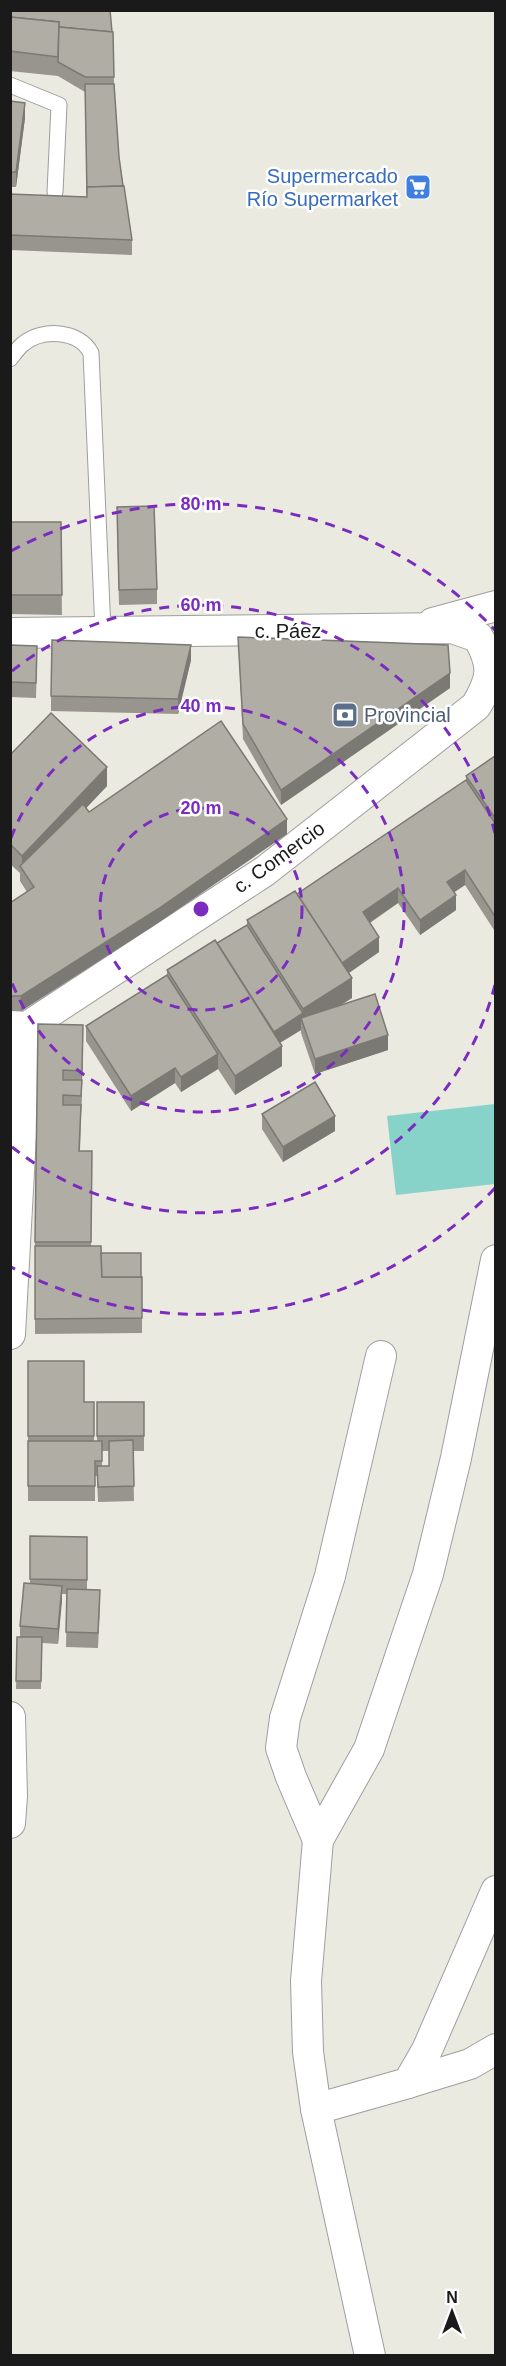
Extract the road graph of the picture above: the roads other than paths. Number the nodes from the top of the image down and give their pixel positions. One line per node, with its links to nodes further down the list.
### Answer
1 (10, 85): 2 (lane)
2 (54, 192)
3 (10, 359): 6 (lane)
4 (495, 606): 5 (street)
5 (422, 627): 6 (street, c. Páez); 8 (street, c. Comercio)
6 (103, 631): 7 (street, c. Páez)
7 (10, 633)
8 (486, 700): 9 (street, c. Comercio)
9 (19, 1027): 11 (street)
10 (495, 1260): 15 (street)
11 (10, 1334)
12 (381, 1356): 15 (street)
13 (10, 1717): 14 (street)
14 (11, 1805)
15 (318, 1840): 19 (street)
16 (495, 1891): 18 (street)
17 (495, 2049): 18 (street)
18 (408, 2083): 19 (street)
19 (316, 2109): 20 (street)
20 (370, 2355)

